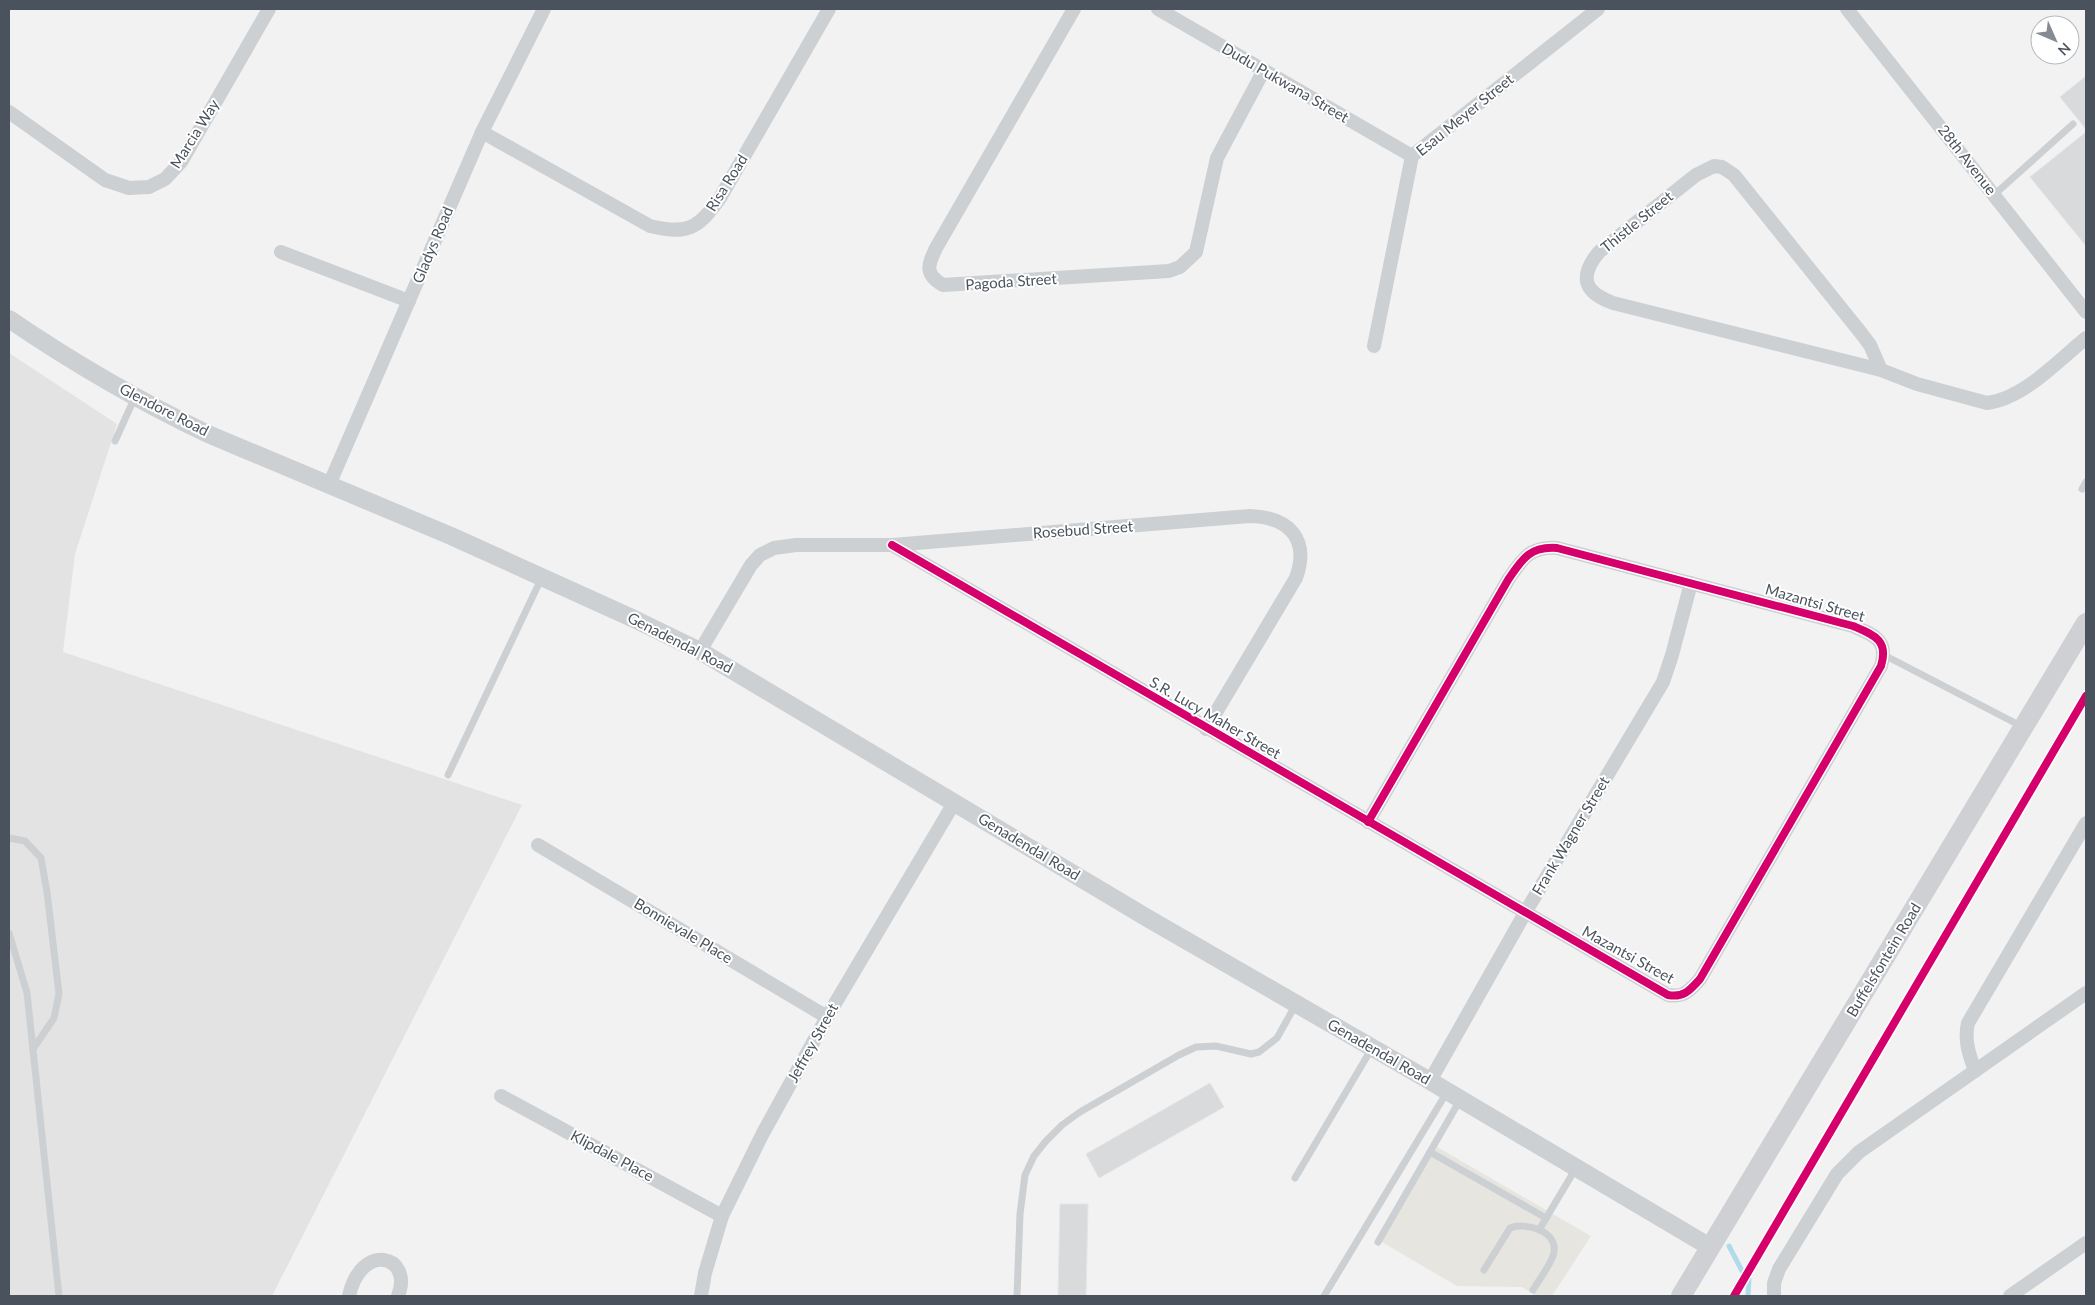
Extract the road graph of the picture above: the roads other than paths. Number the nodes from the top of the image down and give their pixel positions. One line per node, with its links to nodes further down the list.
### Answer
1 (269, 9): 9 (street, Marcia Way)
2 (544, 9): 11 (street, Gladys Road)
3 (829, 9): 11 (street, Risa Road)
4 (1074, 9): 8 (street, Pagoda Street)
5 (1158, 9): 8 (street, Dudu Pukwana Street)
6 (1598, 9): 12 (street, Esau Meyer Street)
7 (1847, 9): 13 (street, 28th Avenue)
8 (1264, 70): 12 (street, Dudu Pukwana Street)
9 (9, 112)
10 (2073, 124): 13 (lane)
11 (482, 132): 15 (street, Gladys Road)
12 (1412, 156): 19 (street, Esau Meyer Street)
13 (1994, 195): 16 (street, 28th Avenue)
14 (281, 252): 15 (street)
15 (409, 301): 24 (street, Gladys Road)
16 (2086, 312)
17 (9, 319): 21 (street, Glendore Road)
18 (2086, 338): 20 (street, Thistle Street)
19 (1374, 346)
20 (1881, 370): 20 (street, Thistle Street)
21 (135, 397): 22 (lane); 24 (street, Glendore Road)
22 (115, 441)
23 (2086, 482): 25 (lane)
24 (329, 485): 27 (street, Genadendal Road)
25 (2082, 489)
26 (892, 544): 30 (street, Rosebud Street); 33 (street, S.R. Lucy Maher Street); 33 (street, Rosebud Street)
27 (542, 577): 30 (street, Genadendal Road); 34 (lane)
28 (1691, 583): 31 (street, Mazantsi Street); 36 (street, Mazantsi Street); 40 (street, Frank Wagner Street)
29 (2086, 623): 32 (main road, Buffelsfontein Road)
30 (700, 651): 35 (street, Genadendal Road)
31 (1884, 655): 32 (lane); 40 (street, Mazantsi Street)
32 (2024, 727): 59 (main road, Buffelsfontein Road)
33 (1206, 728): 36 (street, S.R. Lucy Maher Street)
34 (448, 775)
35 (954, 803): 43 (street, Genadendal Road); 44 (street, Jeffrey Street)
36 (1368, 822): 40 (street, S.R. Lucy Maher Street)
37 (2086, 823): 47 (street)
38 (9, 838): 46 (lane)
39 (538, 844): 44 (street, Bonnievale Place)
40 (1526, 913): 48 (street, Frank Wagner Street)
41 (9, 933): 46 (lane)
42 (2086, 993): 47 (street)
43 (1296, 1004): 45 (street, Genadendal Road); 66 (lane)
44 (827, 1017): 54 (street, Jeffrey Street)
45 (1372, 1048): 48 (street, Genadendal Road); 53 (lane)
46 (33, 1049): 62 (lane)
47 (1975, 1071): 69 (street)
48 (1430, 1081): 49 (street, Genadendal Road)
49 (1454, 1095): 51 (lane); 52 (street, Genadendal Road); 67 (lane)
50 (501, 1096): 54 (street, Klipdale Place)
51 (1430, 1152): 55 (lane); 57 (lane)
52 (1576, 1168): 55 (lane); 59 (street, Genadendal Road)
53 (1295, 1178)
54 (722, 1216): 65 (street, Jeffrey Street)
55 (1546, 1218): 56 (lane)
56 (1539, 1230): 60 (lane); 61 (lane)
57 (1378, 1242)
58 (2086, 1243): 70 (street)
59 (1710, 1247): 68 (main road, Buffelsfontein Road)
60 (1484, 1270)
61 (1533, 1290)
62 (59, 1296)
63 (349, 1296): 64 (street)
64 (398, 1296)
65 (701, 1296)
66 (1018, 1296)
67 (1324, 1296)
68 (1681, 1296)
69 (1774, 1296)
70 (2010, 1296)

